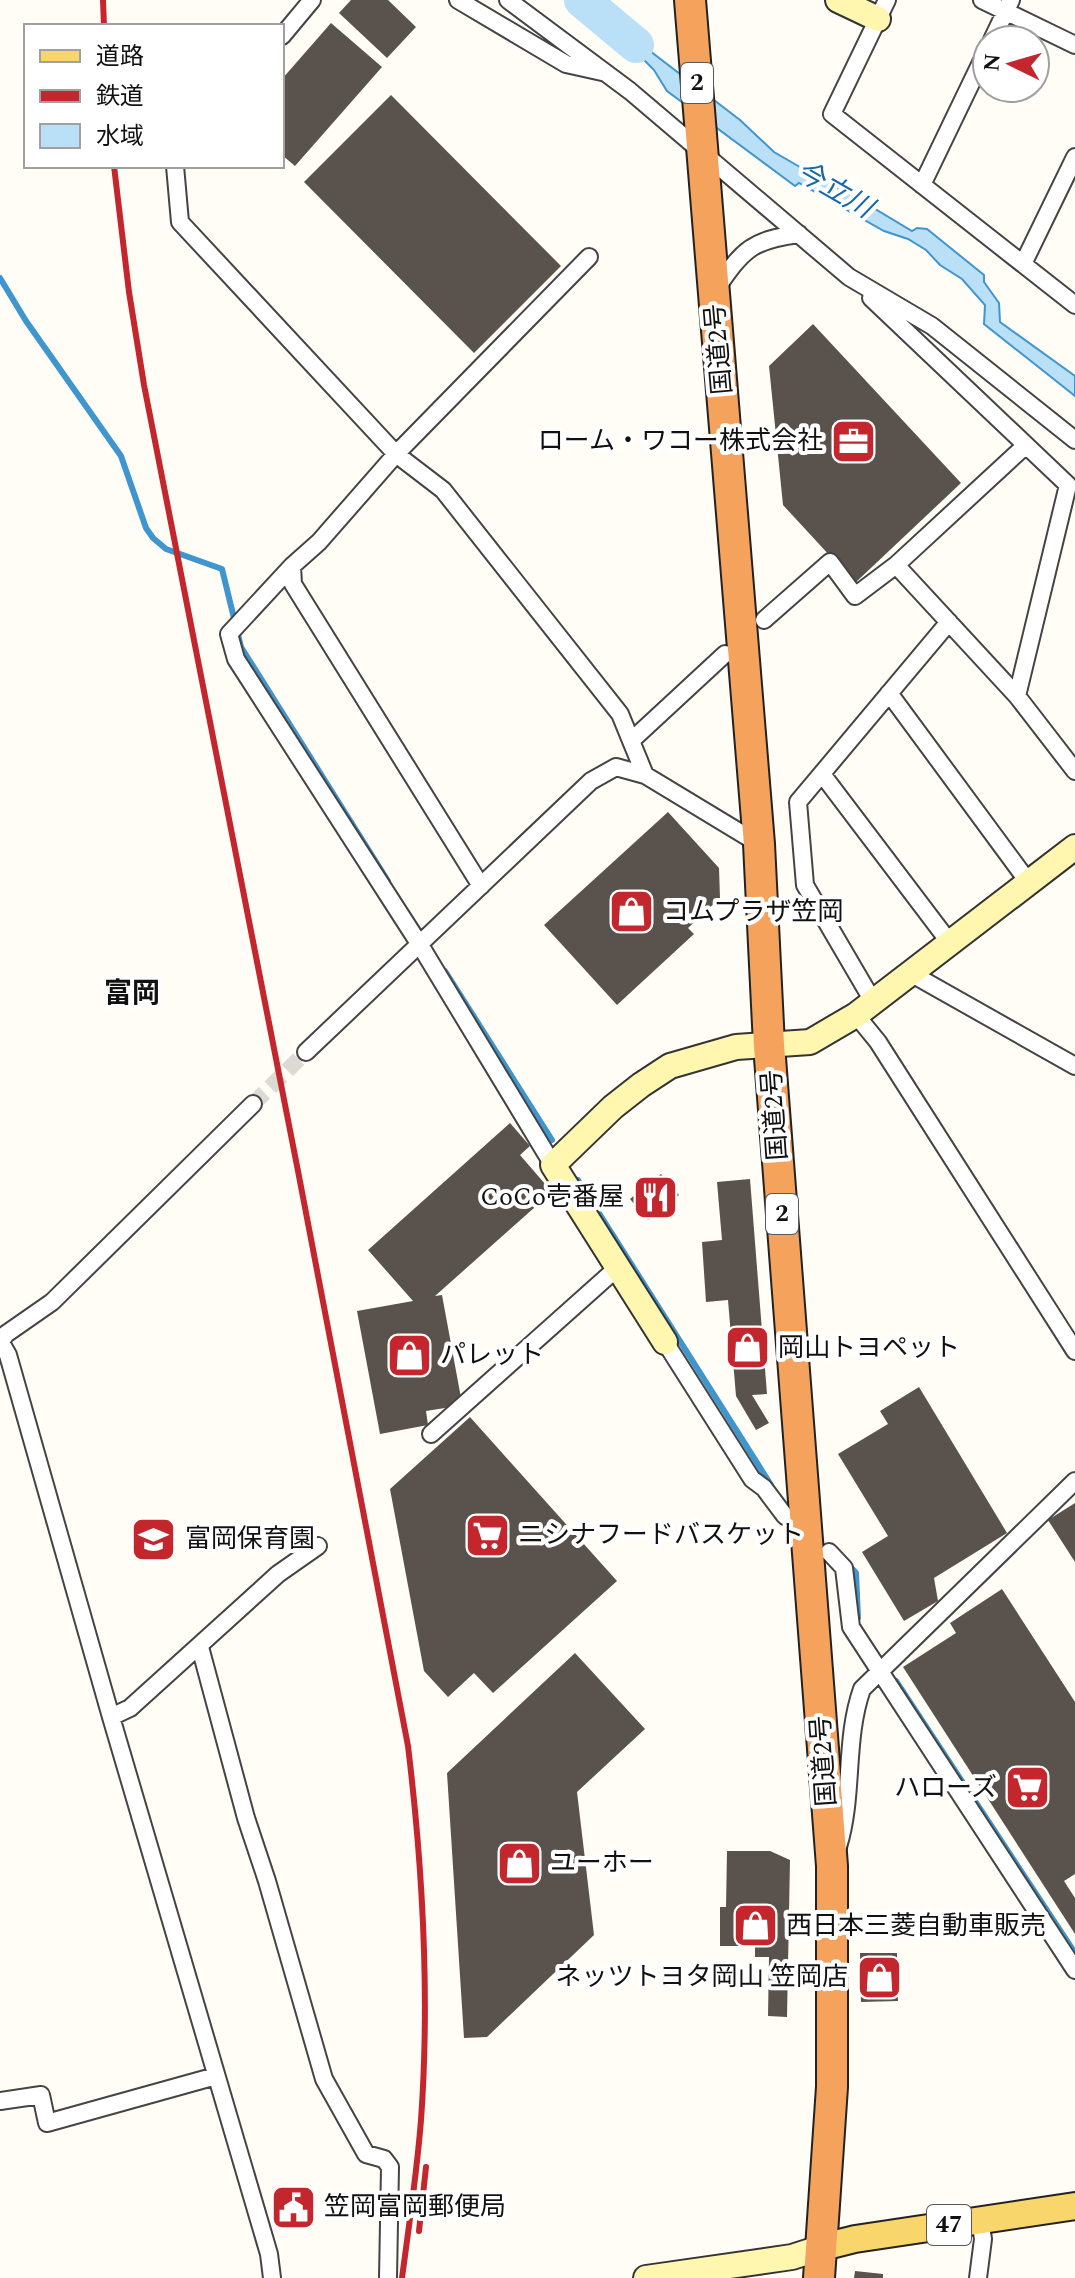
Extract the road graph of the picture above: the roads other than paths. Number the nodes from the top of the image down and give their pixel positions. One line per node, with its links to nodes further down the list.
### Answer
1 (312, 0): 9 (street)
2 (458, 0): 11 (street)
3 (508, 0): 11 (street)
4 (838, 0): 8 (street)
5 (982, 0): 6 (street)
6 (1008, 6): 10 (street)
7 (691, 7): 13 (highway, 国道2号 / 2)
8 (883, 9): 16 (street)
9 (284, 34)
10 (1075, 45)
11 (609, 73): 13 (street)
12 (971, 83): 16 (street)
13 (702, 150): 17 (street); 21 (highway, 国道2号 / 2)
14 (1075, 157): 19 (street)
15 (175, 168): 25 (street)
16 (922, 185): 19 (street)
17 (799, 234): 20 (street); 21 (street)
18 (589, 257): 25 (street)
19 (1023, 264): 22 (street)
20 (849, 277): 23 (street); 24 (street)
21 (714, 292): 37 (highway, 国道2号 / 2)
22 (1075, 305)
23 (1075, 440)
24 (1026, 445): 26 (street); 32 (street)
25 (396, 454): 27 (street); 33 (street)
26 (896, 565): 28 (street); 29 (street)
27 (292, 566): 40 (street); 41 (street)
28 (764, 620)
29 (949, 622): 31 (street); 32 (street)
30 (725, 654): 33 (street)
31 (889, 693): 35 (street); 39 (street)
32 (1017, 696): 34 (street)
33 (631, 741): 36 (street)
34 (1075, 771)
35 (822, 774): 42 (street); 44 (street)
36 (645, 775): 37 (street); 40 (street)
37 (759, 844): 45 (highway, 国道2号 / 2)
38 (1072, 855): 39 (street)
39 (1029, 883): 42 (street)
40 (481, 886): 41 (street)
41 (424, 941): 46 (street); 49 (street)
42 (950, 943): 43 (street)
43 (912, 974): 44 (street); 47 (street)
44 (865, 1009): 45 (street); 53 (street)
45 (769, 1045): 49 (street); 62 (highway, 国道2号 / 2)
46 (306, 1052)
47 (1075, 1066)
48 (253, 1104): 51 (street)
49 (553, 1165): 50 (street)
50 (617, 1268): 52 (street); 54 (street)
51 (0, 1341): 61 (street)
52 (665, 1342): 56 (street)
53 (1075, 1351)
54 (431, 1434)
55 (1075, 1481): 60 (street)
56 (785, 1516)
57 (318, 1546): 59 (street)
58 (829, 1552): 60 (street)
59 (200, 1647): 61 (street); 70 (street)
60 (884, 1668): 62 (street); 63 (street)
61 (111, 1717): 64 (street)
62 (832, 1866): 68 (highway, 国道2号 / 2)
63 (1075, 1970)
64 (216, 2076): 65 (street); 69 (street)
65 (0, 2101)
66 (1075, 2206): 67 (main road, 47)
67 (980, 2220): 68 (main road, 47); 73 (street)
68 (823, 2247): 71 (street); 72 (highway, 国道2号 / 2)
69 (272, 2278)
70 (388, 2278)
71 (649, 2278)
72 (819, 2278)
73 (978, 2278)

